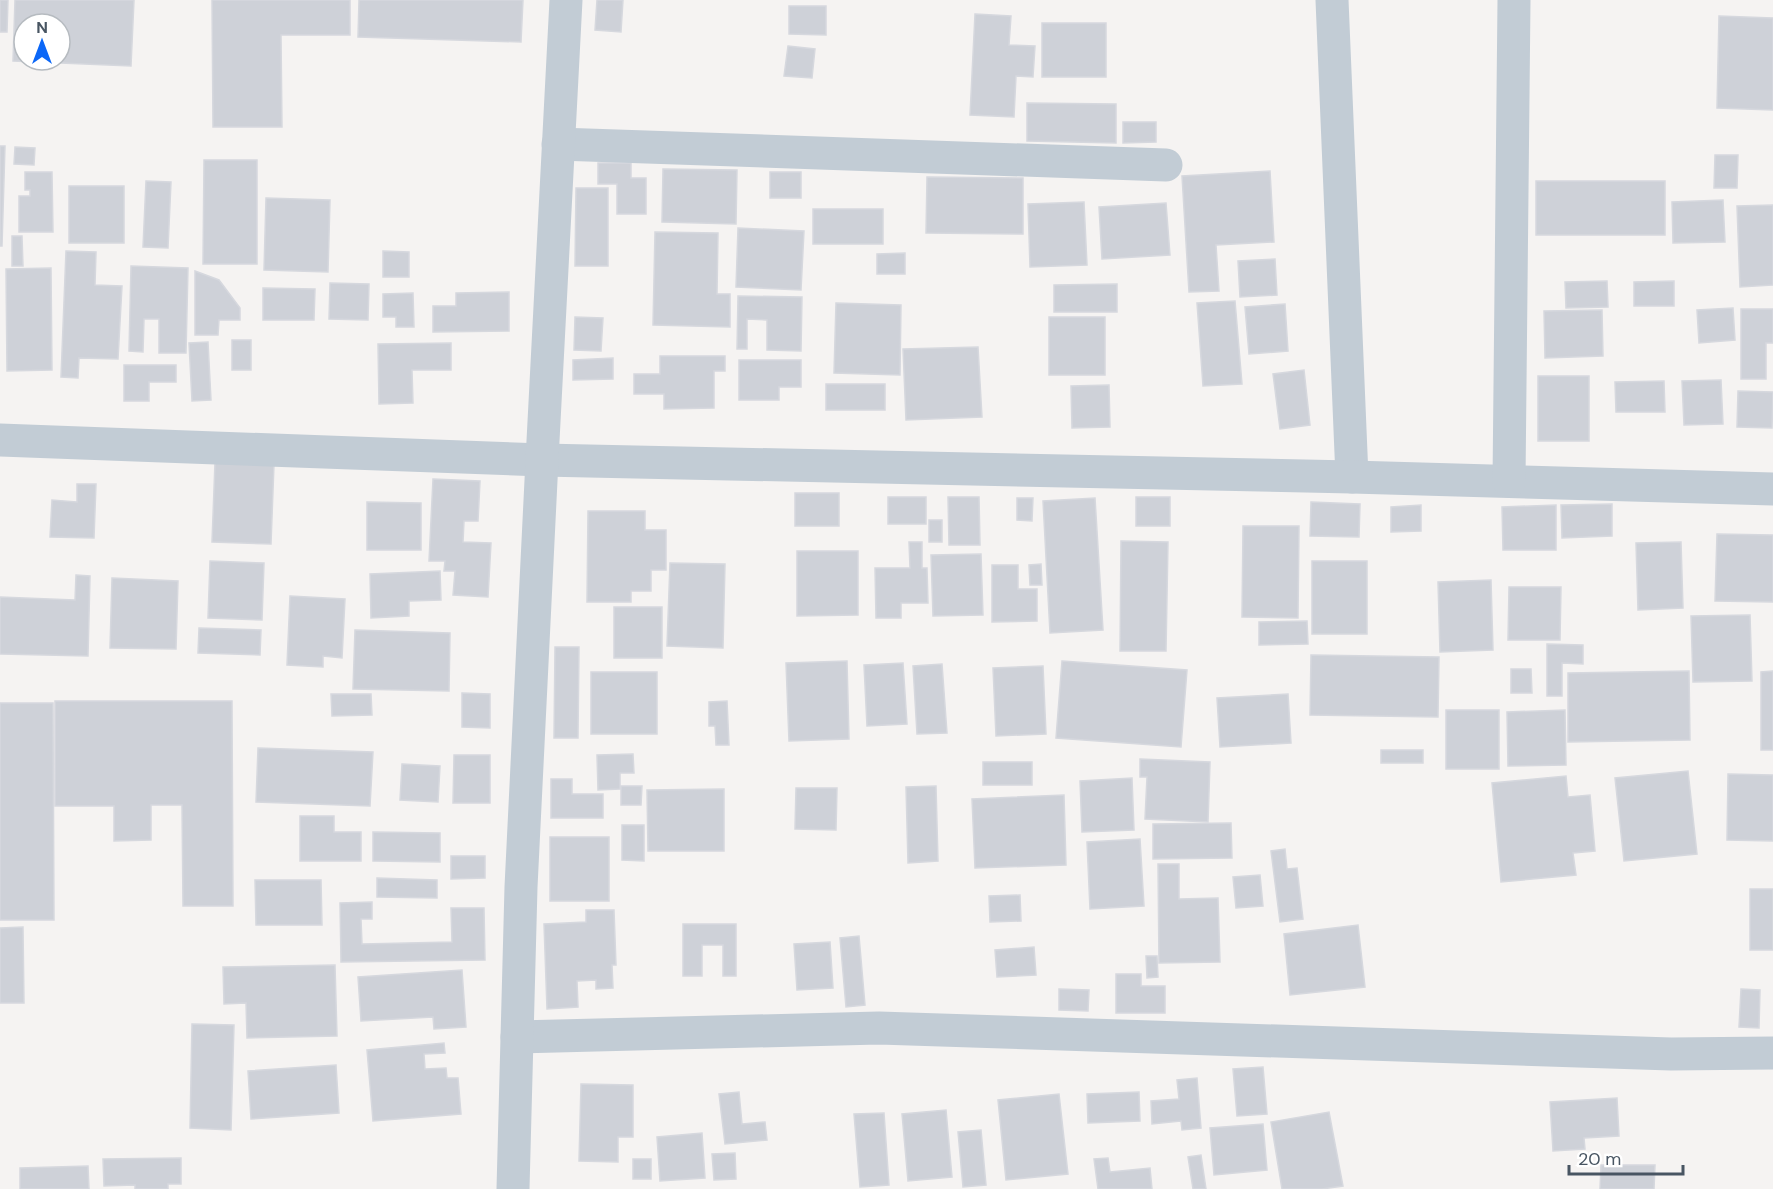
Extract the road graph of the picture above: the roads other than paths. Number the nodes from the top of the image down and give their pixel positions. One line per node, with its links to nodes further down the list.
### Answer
1 (566, 0): 4 (street)
2 (1332, 0): 8 (street)
3 (1514, 0): 9 (street)
4 (558, 144): 5 (street); 7 (street)
5 (1166, 165)
6 (0, 440): 7 (street)
7 (542, 460): 8 (street); 11 (street)
8 (1352, 477): 9 (street)
9 (1509, 481): 10 (street)
10 (1773, 489)
11 (518, 1037): 12 (street); 13 (street)
12 (1773, 1053)
13 (513, 1189)

